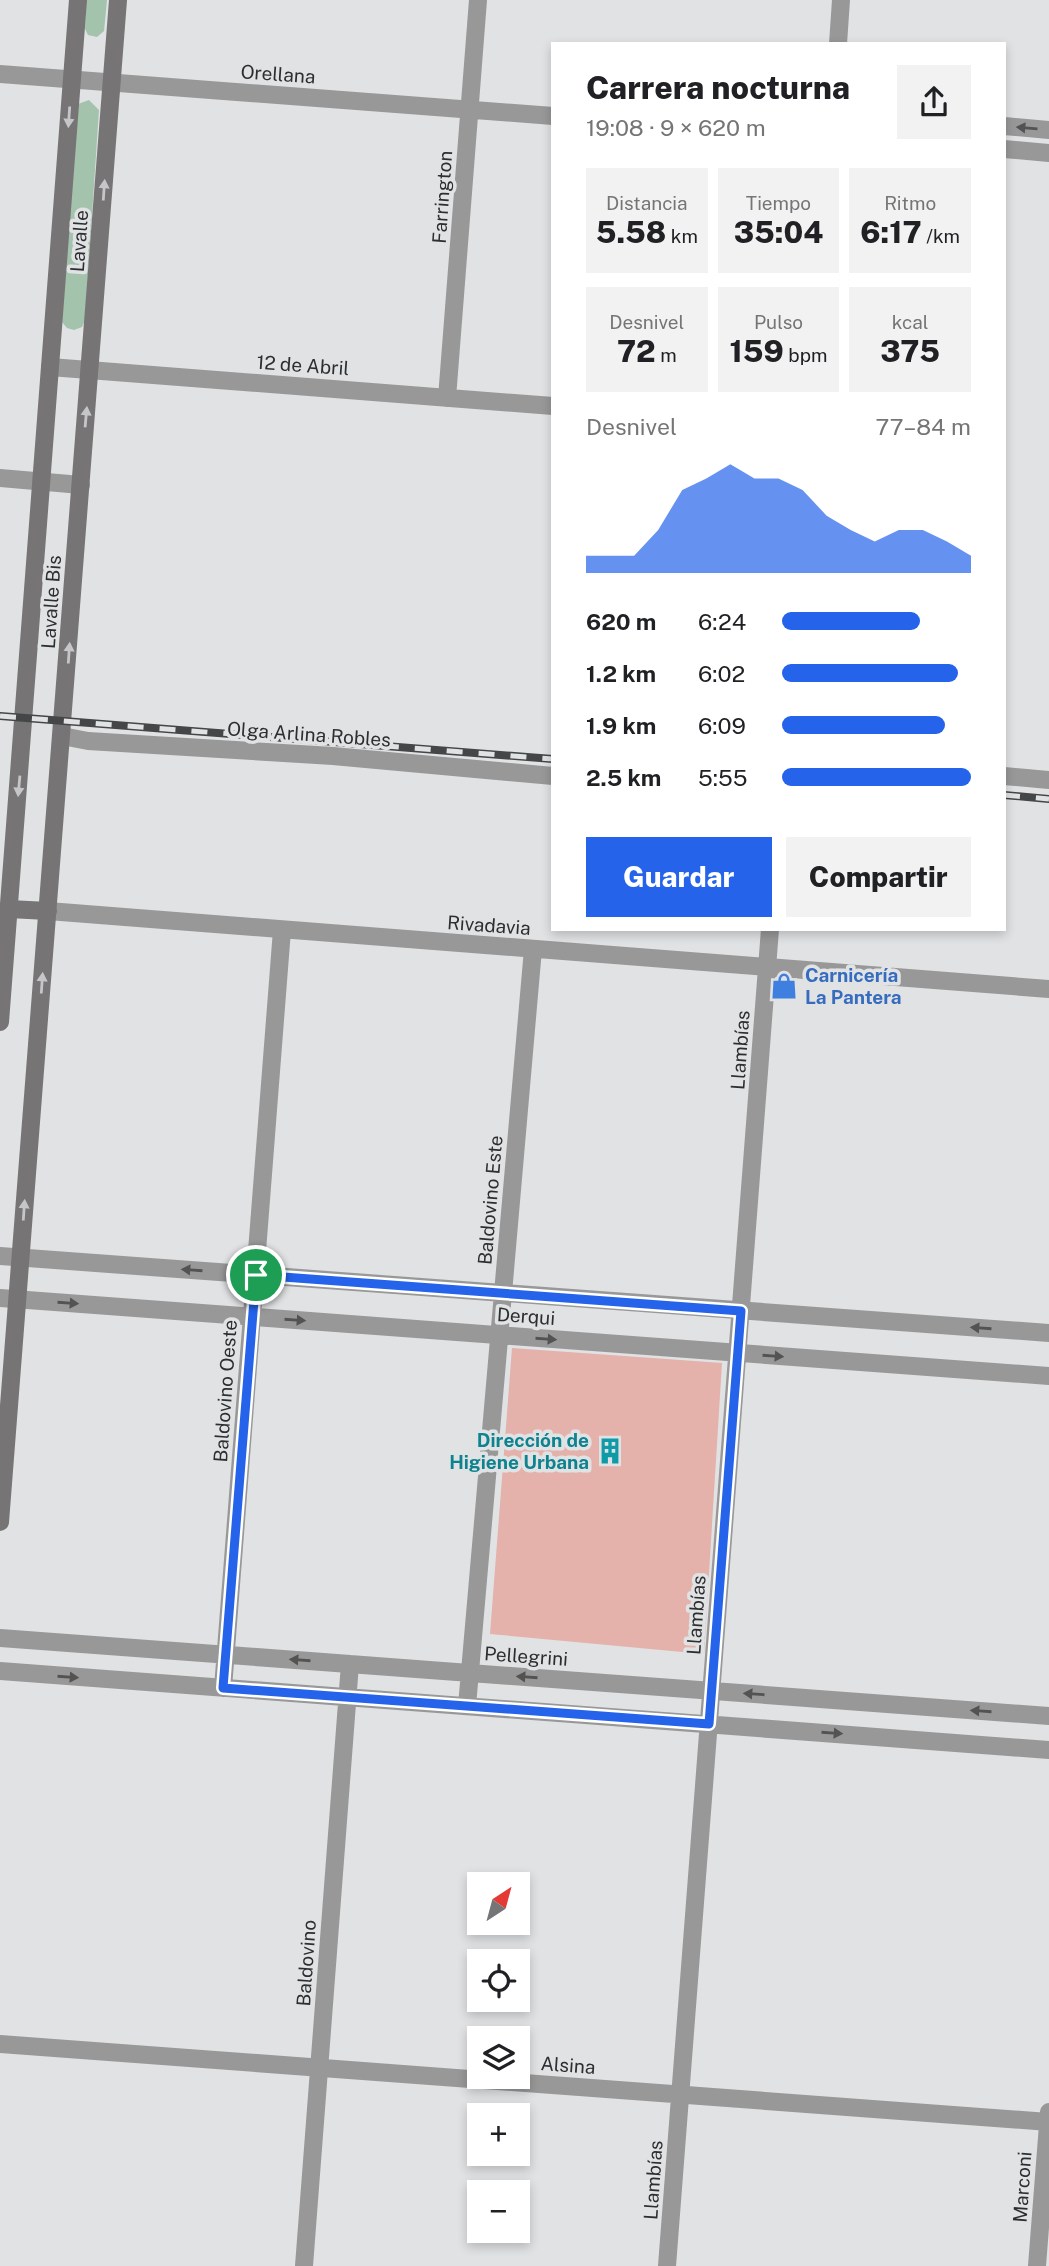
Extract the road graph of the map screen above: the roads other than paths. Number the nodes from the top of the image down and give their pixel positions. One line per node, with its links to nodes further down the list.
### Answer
1 (78, 0): 7 (street, Lavalle)
2 (118, 0): 8 (street, Lavalle)
3 (478, 0): 9 (street, Farrington)
4 (841, 0): 5 (street)
5 (838, 42)
6 (0, 74): 7 (street, Orellana)
7 (72, 80): 8 (street, Orellana); 15 (street, Lavalle, one-way to 15)
8 (112, 83): 9 (street, Orellana); 16 (street, Lavalle, one-way to 8)
9 (470, 110): 10 (street, Orellana); 17 (street, Farrington)
10 (551, 116)
11 (1006, 126): 12 (street, one-way to 11)
12 (1049, 130)
13 (1006, 149): 14 (street)
14 (1049, 153)
15 (50, 367): 16 (street, 12 de Abril); 20 (street, Lavalle)
16 (90, 370): 17 (street, 12 de Abril); 21 (street, Lavalle, one-way to 16)
17 (447, 398): 18 (street, 12 de Abril)
18 (551, 406)
19 (0, 478): 20 (street)
20 (42, 482): 21 (street); 26 (street, Lavalle Bis, one-way to 26)
21 (81, 485): 22 (street, Lavalle Bis, one-way to 21)
22 (63, 729): 23 (street, Olga Arlina Robles); 27 (street, Lavalle Bis)
23 (551, 776)
24 (1006, 776): 25 (street)
25 (1049, 780)
26 (3, 908): 27 (street, Rivadavia); 33 (street, Lavalle Bis)
27 (48, 911): 28 (street, Rivadavia); 35 (street, Lavalle Bis, one-way to 27)
28 (282, 930): 30 (street, Rivadavia); 36 (street, Baldovino Oeste)
29 (770, 931): 31 (street, Llambías)
30 (533, 949): 31 (street, Rivadavia); 37 (street, Baldovino Este)
31 (767, 967): 32 (street, Rivadavia); 39 (street, Llambías)
32 (1049, 989)
33 (0, 1023)
34 (0, 1256): 35 (street, Derqui)
35 (21, 1258): 36 (street, Derqui, one-way to 35); 38 (street, Lavalle Bis)
36 (256, 1275): 37 (street, Derqui); 40 (street, Baldovino Oeste)
37 (503, 1293): 39 (street, Derqui); 42 (street, Baldovino Este)
38 (9, 1299): 40 (street, Derqui, one-way to 40); 45 (street, Lavalle Bis)
39 (741, 1311): 41 (street, Derqui, one-way to 39); 43 (street, Llambías)
40 (252, 1317): 42 (street, Derqui, one-way to 42); 47 (street, Baldovino Oeste)
41 (1049, 1333)
42 (500, 1335): 43 (street, Derqui, one-way to 43); 50 (street, Baldovino Este)
43 (737, 1353): 44 (street, Derqui, one-way to 44); 52 (street, Llambías)
44 (1049, 1376)
45 (0, 1522)
46 (0, 1638): 47 (street, Pellegrini)
47 (226, 1655): 48 (street, Pellegrini, one-way to 47); 51 (street, Baldovino Oeste)
48 (350, 1664): 50 (street, Pellegrini); 53 (street, Baldovino)
49 (0, 1671): 51 (street, one-way to 51)
50 (470, 1673): 52 (street, Pellegrini, one-way to 50); 54 (street, Baldovino Este)
51 (223, 1688): 53 (street)
52 (712, 1691): 55 (street, Pellegrini, one-way to 52); 56 (street, Llambías)
53 (347, 1697): 54 (street); 59 (street, Baldovino)
54 (467, 1706): 56 (street)
55 (1049, 1716)
56 (709, 1724): 57 (street, one-way to 57); 60 (street, Llambías)
57 (1049, 1749)
58 (0, 2044): 59 (street, Alsina)
59 (319, 2067): 60 (street, Alsina); 63 (street, Baldovino)
60 (681, 2094): 62 (street, Alsina); 64 (street, Llambías)
61 (1049, 2112): 62 (street, Marconi)
62 (1049, 2122): 65 (street, Marconi)
63 (304, 2266)
64 (667, 2266)
65 (1037, 2266)

